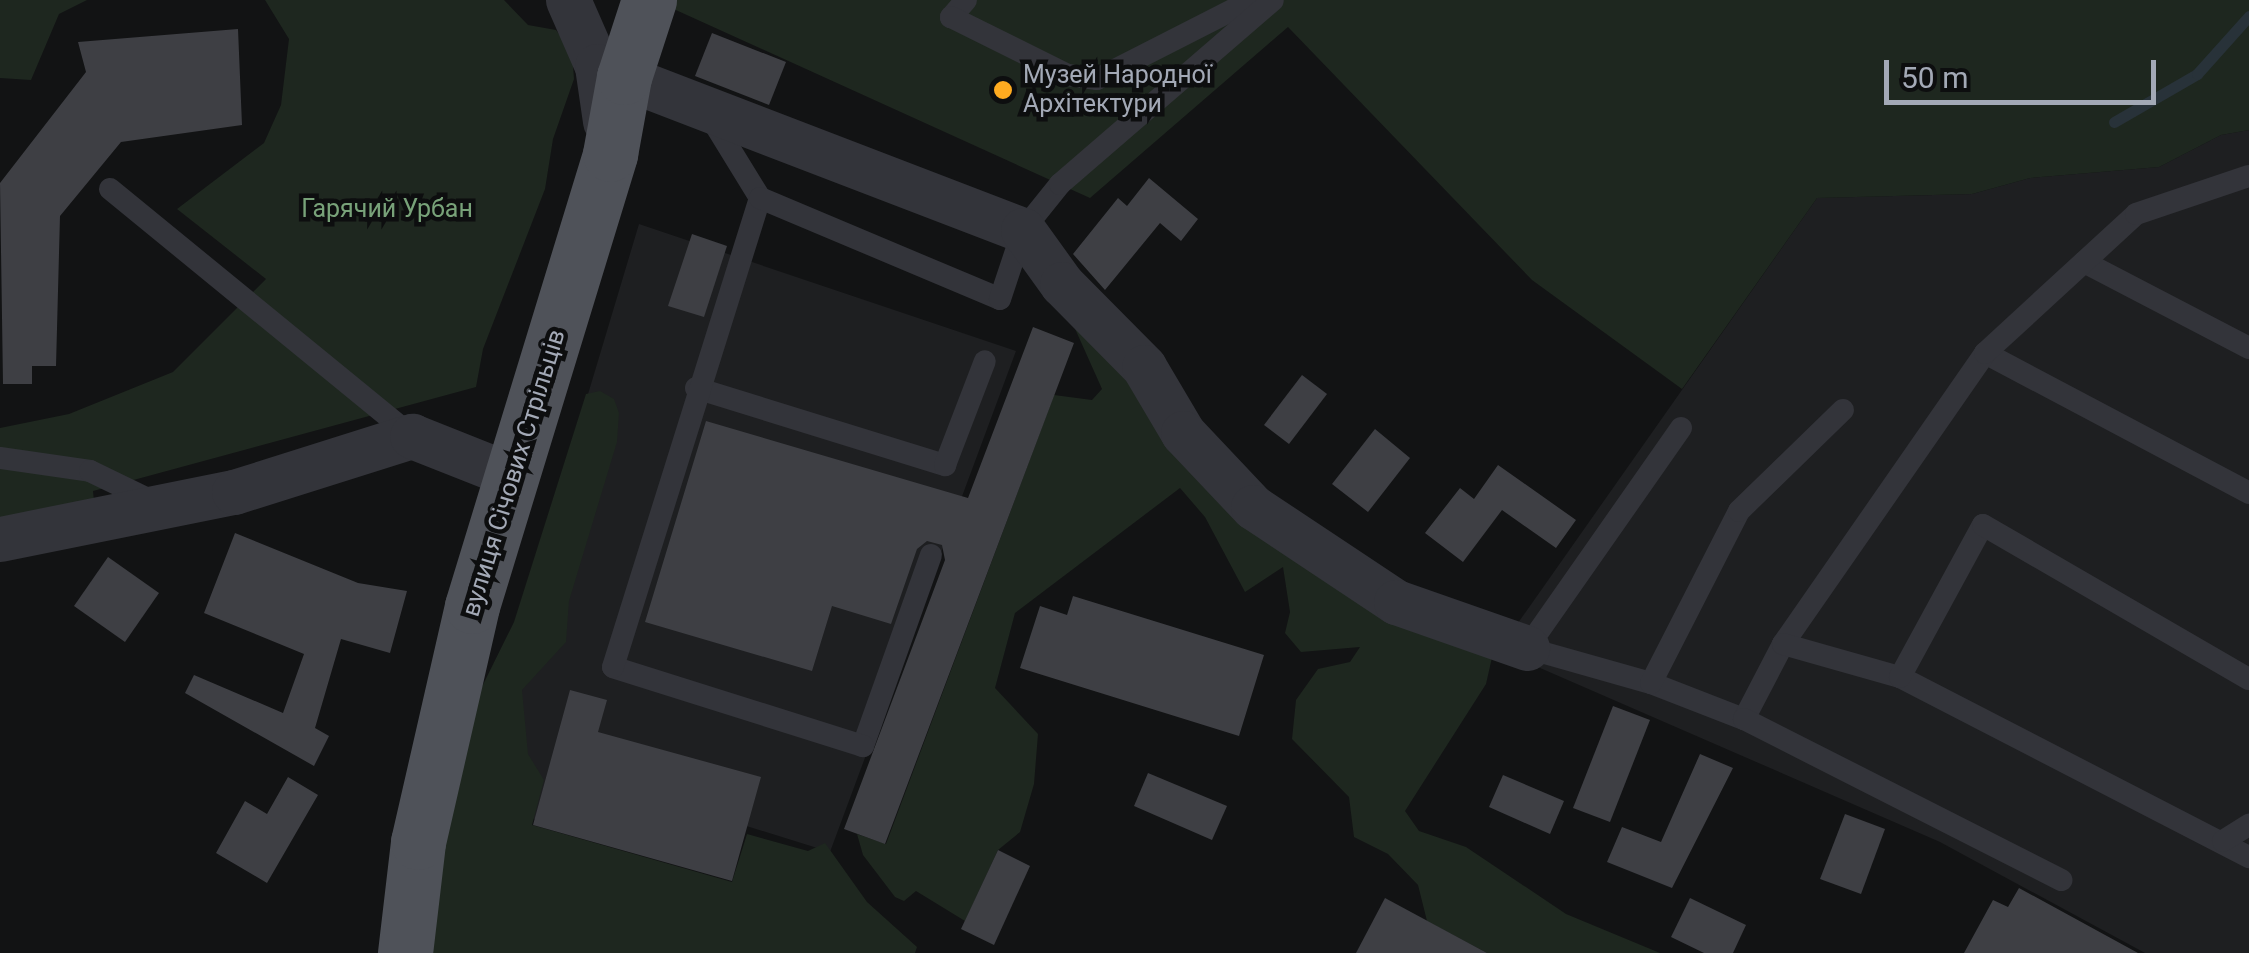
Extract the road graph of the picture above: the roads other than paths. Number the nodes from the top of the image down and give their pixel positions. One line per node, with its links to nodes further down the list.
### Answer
1 (568, 0): 8 (street)
2 (649, 0): 6 (main road, вулиця Січових Стрільців)
3 (966, 0): 4 (lane)
4 (1252, 0)
5 (1273, 0): 12 (lane)
6 (624, 77): 7 (street); 8 (main road, вулиця Січових Стрільців)
7 (706, 110): 11 (lane); 12 (street)
8 (610, 154): 22 (main road, вулиця Січових Стрільців)
9 (2249, 176): 13 (lane)
10 (110, 188): 20 (lane)
11 (760, 198): 12 (lane); 17 (lane)
12 (1023, 230): 28 (street)
13 (2084, 262): 14 (lane); 15 (lane)
14 (2249, 348)
15 (1985, 353): 23 (lane); 27 (lane)
16 (986, 361): 17 (lane)
17 (696, 388): 26 (lane)
18 (1843, 410): 31 (lane)
19 (1681, 428): 28 (lane)
20 (412, 436): 22 (street); 24 (street)
21 (0, 458): 24 (lane)
22 (513, 476): 37 (main road, вулиця Січових Стрільців)
23 (2249, 492)
24 (163, 506): 25 (street)
25 (0, 540)
26 (931, 555)
27 (1783, 644): 29 (lane); 32 (lane)
28 (1527, 648): 31 (lane)
29 (1900, 677): 30 (lane); 34 (lane)
30 (2249, 679)
31 (1650, 683): 32 (lane)
32 (1744, 720): 36 (lane)
33 (2249, 826): 34 (lane)
34 (2223, 841): 35 (lane)
35 (2249, 857)
36 (2061, 880)
37 (405, 953)

